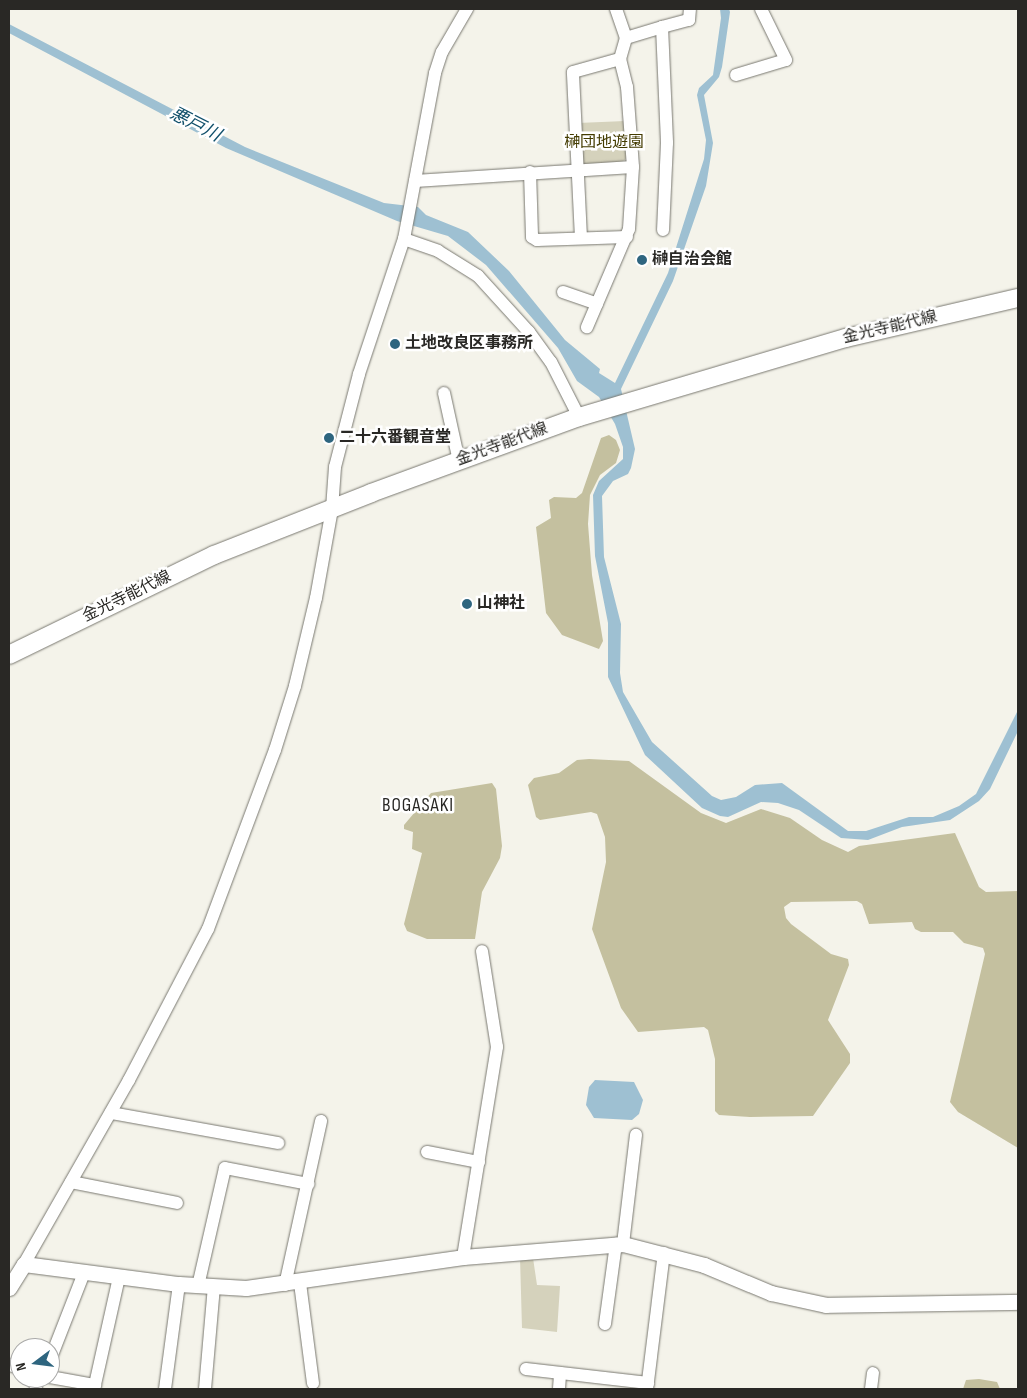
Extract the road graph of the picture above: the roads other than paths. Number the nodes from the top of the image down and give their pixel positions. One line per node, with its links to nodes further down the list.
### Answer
1 (467, 9): 12 (street)
2 (616, 9): 6 (street)
3 (690, 9): 5 (street)
4 (761, 9): 8 (street)
5 (662, 27): 6 (street); 13 (street)
6 (626, 38): 7 (street)
7 (620, 59): 9 (street); 10 (street)
8 (736, 75)
9 (633, 167): 10 (street); 15 (street)
10 (578, 168): 11 (street); 14 (street)
11 (530, 172): 12 (street); 14 (street)
12 (415, 181): 16 (street)
13 (663, 230)
14 (581, 238): 15 (street)
15 (627, 238): 19 (street)
16 (404, 240): 22 (street); 24 (street)
17 (563, 292): 19 (street)
18 (1018, 298): 22 (main road, 金光寺能代線)
19 (597, 304): 20 (street)
20 (587, 327)
21 (444, 393): 23 (street)
22 (579, 417): 23 (main road, 金光寺能代線)
23 (459, 461): 24 (main road, 金光寺能代線)
24 (332, 509): 25 (main road, 金光寺能代線); 27 (street)
25 (9, 655)
26 (482, 951): 32 (street)
27 (111, 1113): 30 (street); 33 (street)
28 (321, 1121): 34 (street)
29 (636, 1136): 36 (street)
30 (278, 1143)
31 (428, 1152): 32 (street)
32 (479, 1162): 38 (street)
33 (71, 1182): 35 (street); 39 (street)
34 (308, 1184): 43 (street); 44 (street)
35 (176, 1203)
36 (619, 1244): 37 (street); 38 (street); 47 (street)
37 (664, 1253): 46 (street); 54 (street)
38 (463, 1256): 43 (street)
39 (24, 1264): 40 (street); 45 (street)
40 (84, 1273): 41 (street); 48 (street)
41 (119, 1277): 42 (street); 55 (street)
42 (179, 1284): 44 (street); 56 (street)
43 (293, 1284): 44 (street); 53 (street)
44 (206, 1286): 57 (street)
45 (9, 1288)
46 (1018, 1302)
47 (605, 1324)
48 (59, 1338)
49 (526, 1369): 50 (street)
50 (560, 1373): 54 (street); 58 (street)
51 (873, 1373): 59 (street)
52 (60, 1379): 55 (street)
53 (313, 1383)
54 (648, 1386)
55 (95, 1387)
56 (165, 1389)
57 (205, 1389)
58 (559, 1389)
59 (871, 1389)

